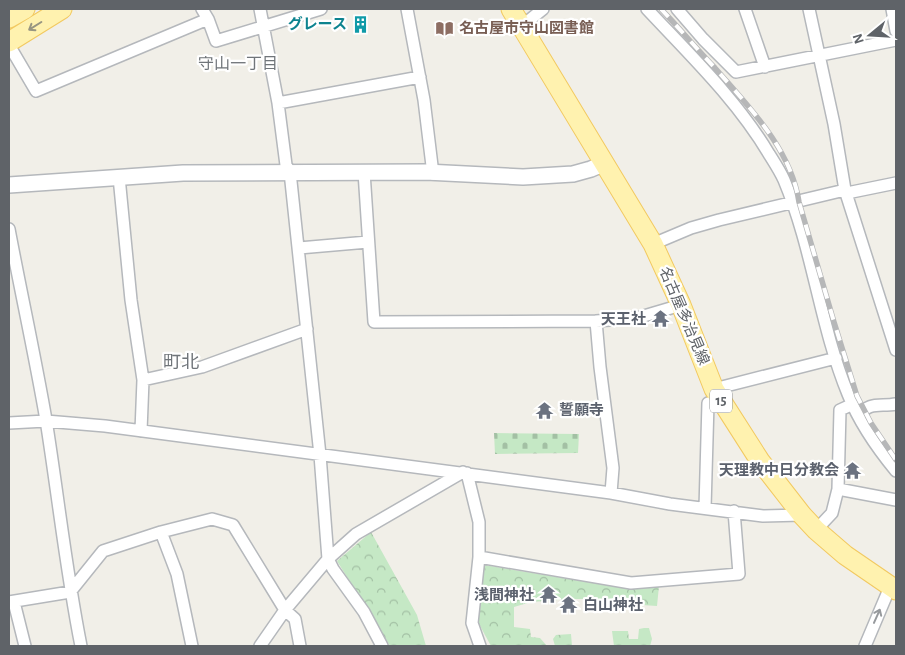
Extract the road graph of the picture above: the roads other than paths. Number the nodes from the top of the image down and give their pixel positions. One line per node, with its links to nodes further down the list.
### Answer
1 (62, 9): 18 (main road, one-way to 18)
2 (202, 9): 13 (street)
3 (260, 9): 15 (street)
4 (321, 9): 15 (street)
5 (407, 9): 21 (street)
6 (511, 9): 14 (main road, 名古屋多治見線 / 15)
7 (543, 9): 14 (street)
8 (648, 9): 31 (street)
9 (676, 9): 20 (street)
10 (745, 9): 20 (street)
11 (809, 9): 19 (street)
12 (892, 9): 16 (street)
13 (208, 19): 15 (street); 18 (street)
14 (522, 26): 23 (main road, 名古屋多治見線 / 15)
15 (264, 27): 22 (street)
16 (896, 31)
17 (896, 40): 19 (street)
18 (9, 44)
19 (820, 55): 20 (street); 30 (street)
20 (765, 67)
21 (420, 77): 22 (street); 26 (street)
22 (278, 103): 24 (street)
23 (605, 163): 26 (street); 34 (main road, 名古屋多治見線 / 15)
24 (290, 172): 25 (street); 27 (street); 35 (street)
25 (364, 172): 26 (street); 33 (street)
26 (433, 174)
27 (119, 178): 29 (street); 41 (street)
28 (896, 183): 30 (street)
29 (9, 185)
30 (846, 192): 31 (street); 39 (street)
31 (793, 203): 34 (street); 40 (street)
32 (9, 229): 46 (street)
33 (368, 242): 35 (street); 37 (street)
34 (653, 244): 36 (main road, 名古屋多治見線 / 15)
35 (299, 248): 38 (street)
36 (681, 305): 37 (street); 42 (main road, 名古屋多治見線 / 15)
37 (596, 321): 53 (street)
38 (307, 329): 41 (street); 49 (street)
39 (896, 350)
40 (836, 358): 42 (street); 43 (street)
41 (143, 380): 48 (street)
42 (711, 396): 55 (street); 57 (main road, 名古屋多治見線 / 15)
43 (853, 404): 45 (street); 52 (street)
44 (896, 404): 45 (street)
45 (859, 416): 50 (street)
46 (46, 421): 47 (street); 48 (street); 63 (street)
47 (9, 423)
48 (141, 431): 49 (street)
49 (320, 455): 51 (street); 61 (street)
50 (896, 471)
51 (465, 473): 53 (street); 60 (street); 61 (street)
52 (838, 490): 54 (street); 58 (street)
53 (611, 493): 55 (street)
54 (896, 500)
55 (705, 508): 56 (street)
56 (734, 511): 57 (street); 60 (street)
57 (802, 515): 58 (main road, 名古屋多治見線 / 15)
58 (816, 530): 62 (main road, 名古屋多治見線 / 15)
59 (161, 532): 63 (street); 65 (street); 68 (street)
60 (479, 557): 72 (street)
61 (328, 559): 65 (street); 71 (street)
62 (893, 588): 73 (street, one-way to 62)
63 (70, 592): 64 (street); 67 (street)
64 (11, 602): 66 (street)
65 (285, 610): 69 (street); 70 (street)
66 (25, 646)
67 (80, 646)
68 (192, 646)
69 (260, 646)
70 (300, 646)
71 (382, 646)
72 (480, 646)
73 (865, 646)

